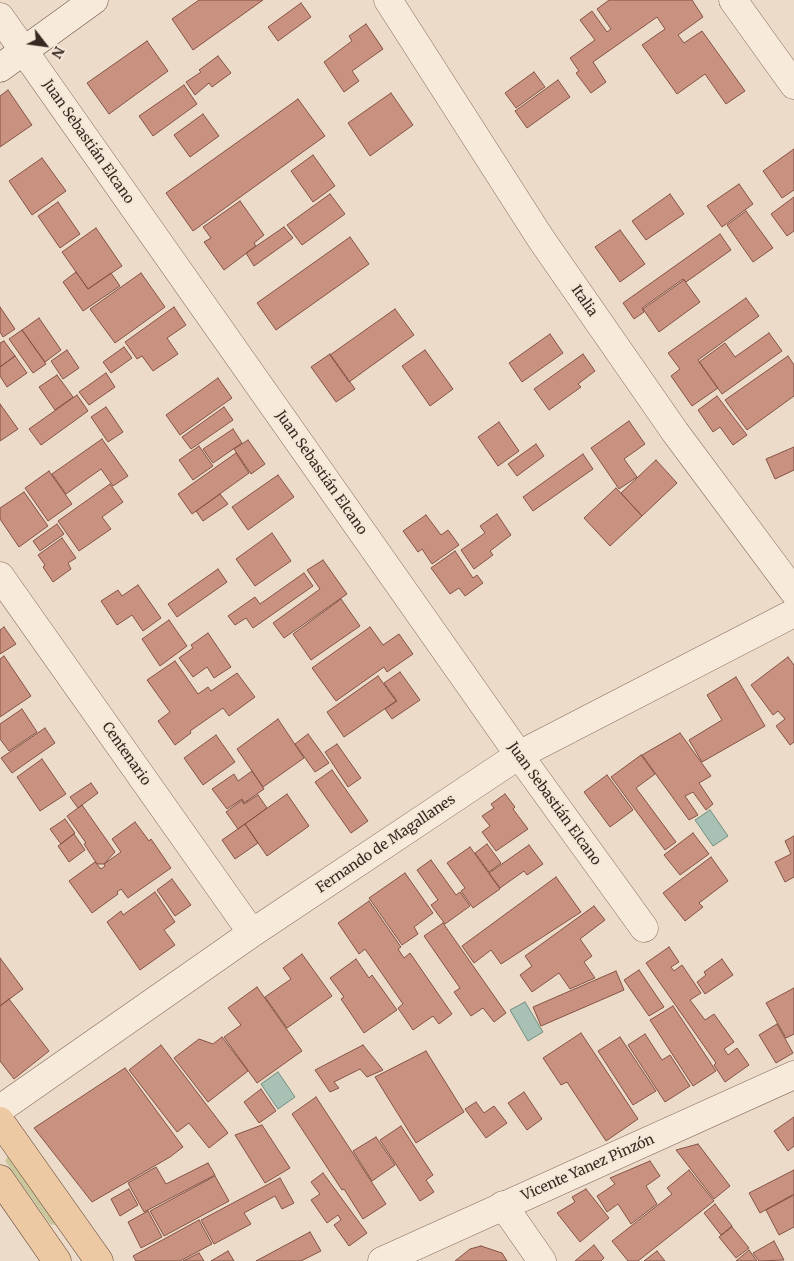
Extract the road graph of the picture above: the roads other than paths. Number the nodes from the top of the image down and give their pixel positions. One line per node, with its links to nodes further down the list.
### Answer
1 (94, 0): 5 (street)
2 (388, 0): 9 (street, Italia)
3 (733, 0): 7 (street)
4 (0, 17): 5 (street, Juan Sebastián Elcano)
5 (24, 51): 6 (street); 11 (street, Juan Sebastián Elcano)
6 (0, 68)
7 (794, 85)
8 (0, 576): 13 (street, Centenario)
9 (794, 592)
10 (794, 613): 11 (street, Fernando de Magallanes)
11 (518, 755): 12 (street, Juan Sebastián Elcano); 13 (street, Fernando de Magallanes)
12 (644, 928)
13 (252, 933): 15 (street, Fernando de Magallanes)
14 (794, 1075): 18 (street, Vicente Yanez Pinzón)
15 (0, 1109)
16 (0, 1121): 20 (main road)
17 (0, 1179): 19 (main road)
18 (503, 1205): 21 (street, Vicente Yanez Pinzón); 22 (street)
19 (57, 1261)
20 (98, 1261)
21 (382, 1261)
22 (542, 1261)

